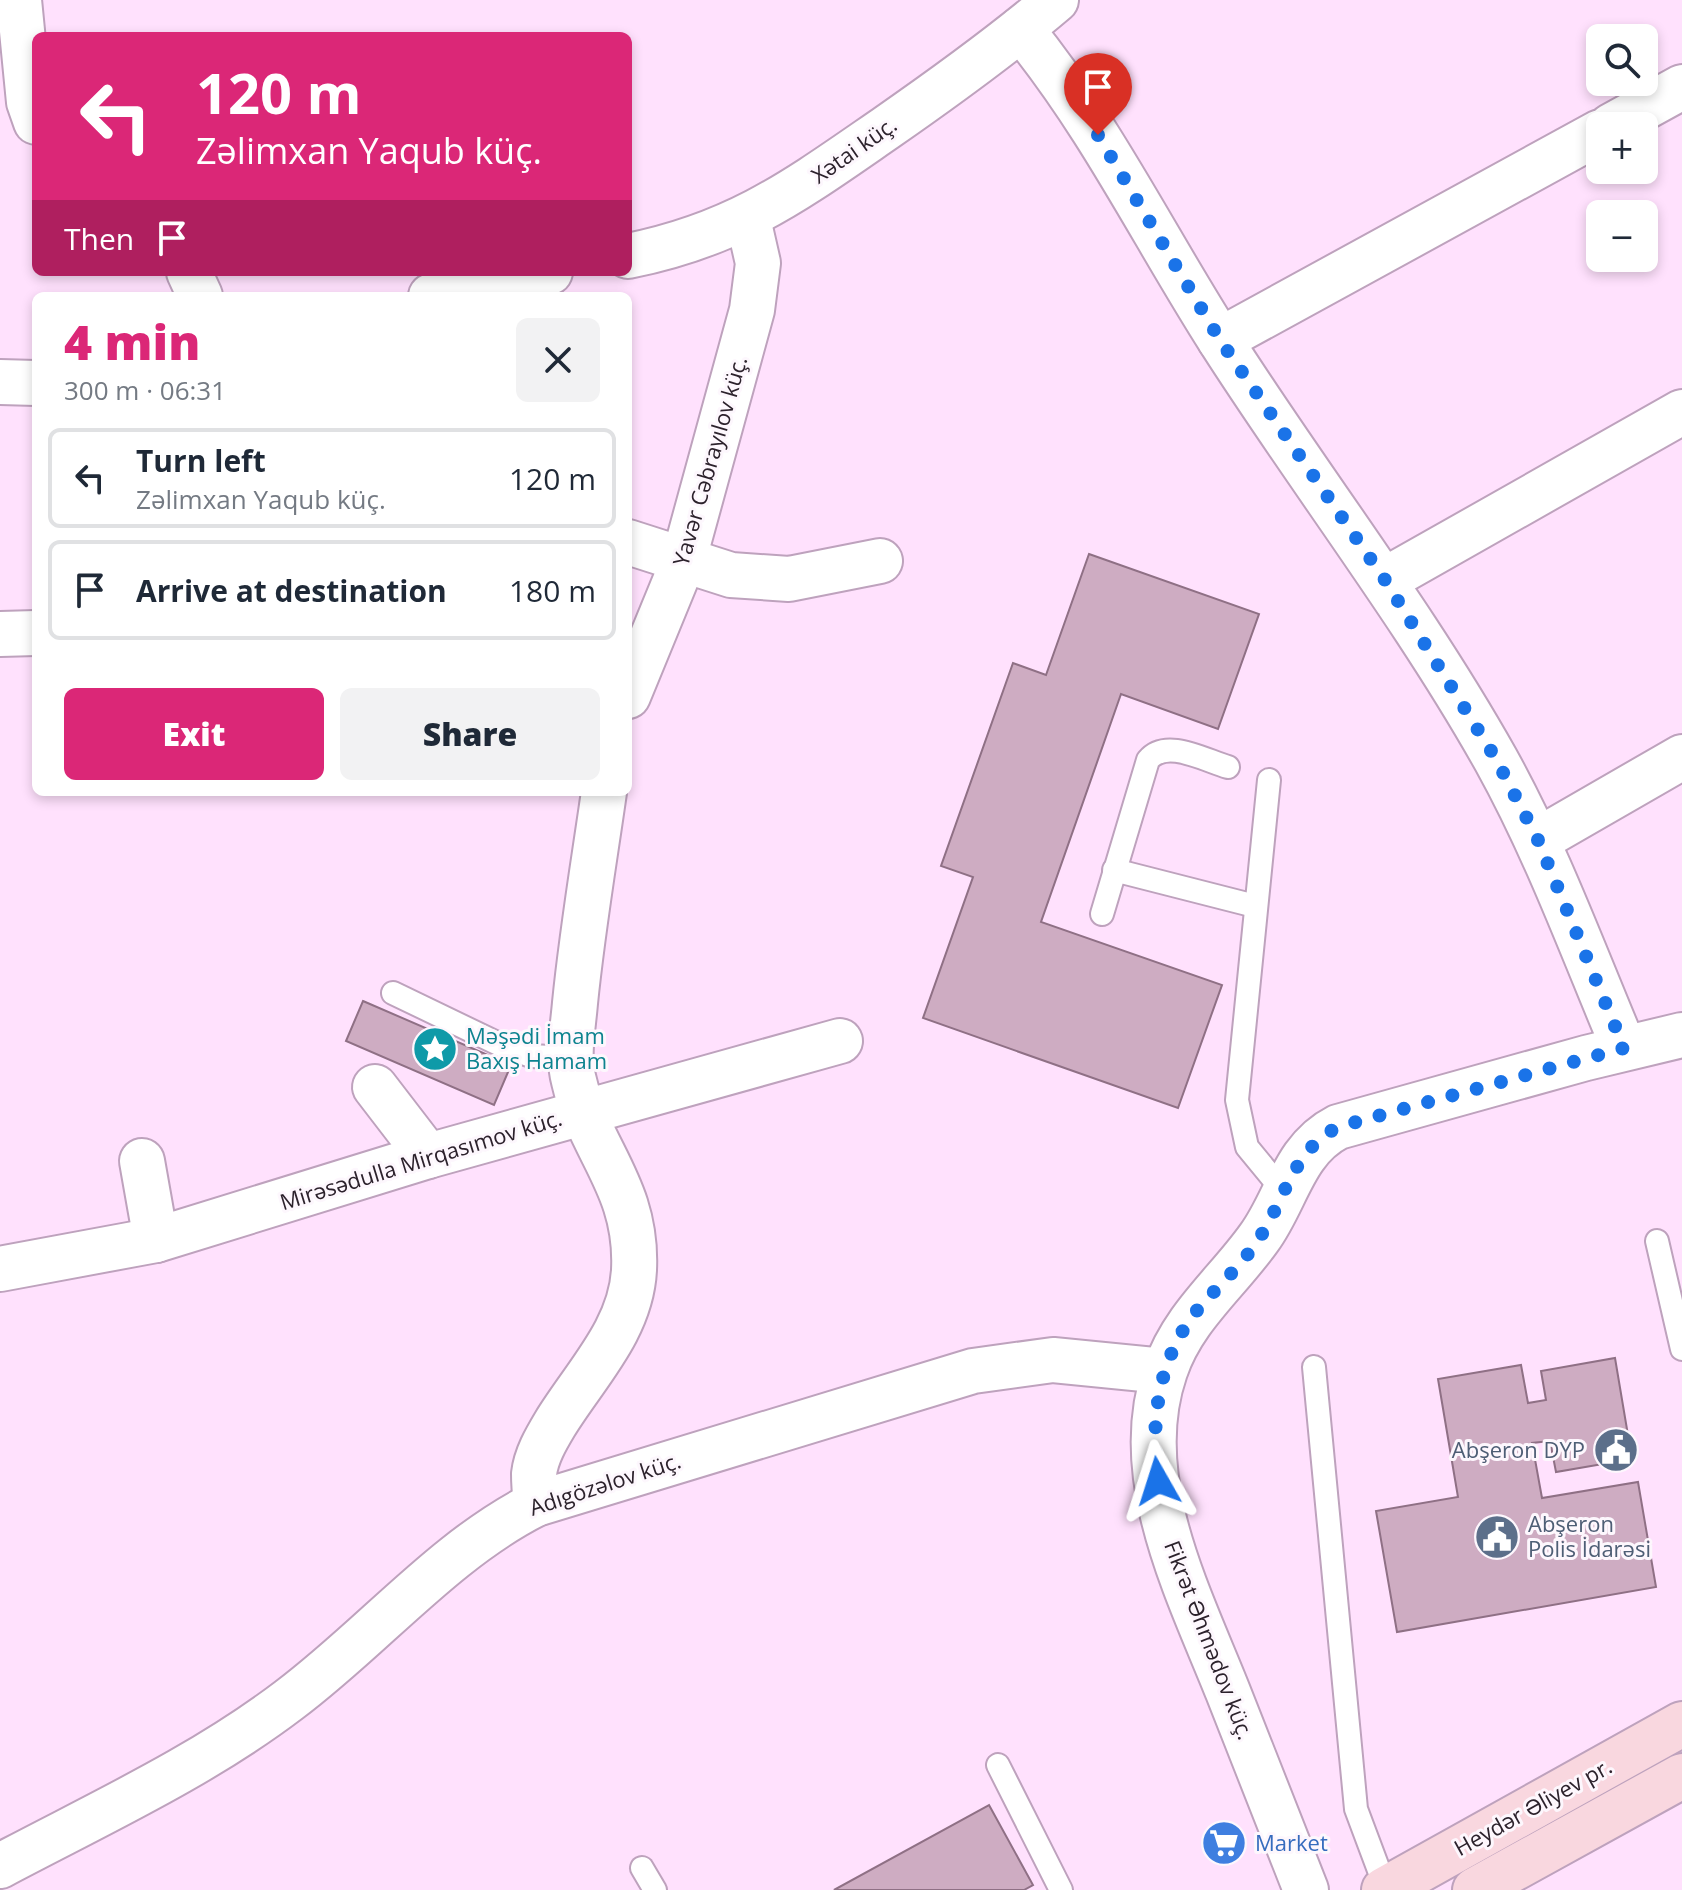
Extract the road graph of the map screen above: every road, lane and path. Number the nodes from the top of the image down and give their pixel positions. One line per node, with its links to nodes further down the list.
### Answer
1 (19, 0): 5 (street)
2 (1056, 0): 3 (street, Xətai küç.)
3 (1021, 29): 8 (street, Xətai küç.); 12 (street)
4 (1682, 87): 6 (street)
5 (32, 111)
6 (1636, 112)
7 (1586, 140): 12 (street)
8 (748, 219): 9 (street, Xətai küç.); 18 (street, Yavər Cəbrayılov küç.)
9 (632, 255)
10 (530, 276): 11 (street)
11 (451, 292)
12 (1220, 340): 19 (street)
13 (0, 382): 14 (street)
14 (32, 383)
15 (1682, 412): 19 (street)
16 (632, 543): 18 (street)
17 (880, 561): 18 (street)
18 (683, 562): 22 (street, Yavər Cəbrayılov küç.)
19 (1385, 580): 27 (street)
20 (32, 633): 21 (street)
21 (0, 634)
22 (632, 686)
23 (1682, 757): 27 (street)
24 (1228, 767): 28 (lane)
25 (1269, 780): 29 (lane)
26 (603, 796): 35 (street)
27 (1538, 840): 34 (street)
28 (1114, 870): 29 (lane); 30 (lane)
29 (1255, 906): 40 (lane)
30 (1102, 914)
31 (393, 993): 35 (lane)
32 (1682, 1035): 34 (street, Fikrət Əhmədov küç.)
33 (840, 1041): 37 (street, Mirəsədulla Mirqasımov küç.)
34 (1624, 1048): 40 (street, Fikrət Əhmədov küç.)
35 (570, 1058): 37 (street)
36 (375, 1087): 38 (street)
37 (585, 1111): 38 (street, Mirəsədulla Mirqasımov küç.); 47 (street)
38 (428, 1156): 41 (street, Mirəsədulla Mirqasımov küç.)
39 (142, 1161): 41 (street)
40 (1284, 1192): 46 (street, Fikrət Əhmədov küç.)
41 (156, 1240): 43 (street, Mirəsədulla Mirqasımov küç.)
42 (1657, 1241): 44 (lane)
43 (0, 1269)
44 (1682, 1349)
45 (1314, 1367): 56 (lane)
46 (1164, 1371): 47 (street, Adıgözəlov küç.); 55 (street, Fikrət Əhmədov küç.)
47 (536, 1504): 51 (street, Adıgözəlov küç.)
48 (1682, 1724): 56 (main road, Heydər Əliyev pr.)
49 (998, 1765): 54 (lane)
50 (1682, 1776): 57 (main road, Heydər Əliyev pr.)
51 (0, 1866)
52 (642, 1868): 53 (lane)
53 (655, 1890)
54 (1061, 1890)
55 (1306, 1890)
56 (1385, 1890)
57 (1475, 1890)

